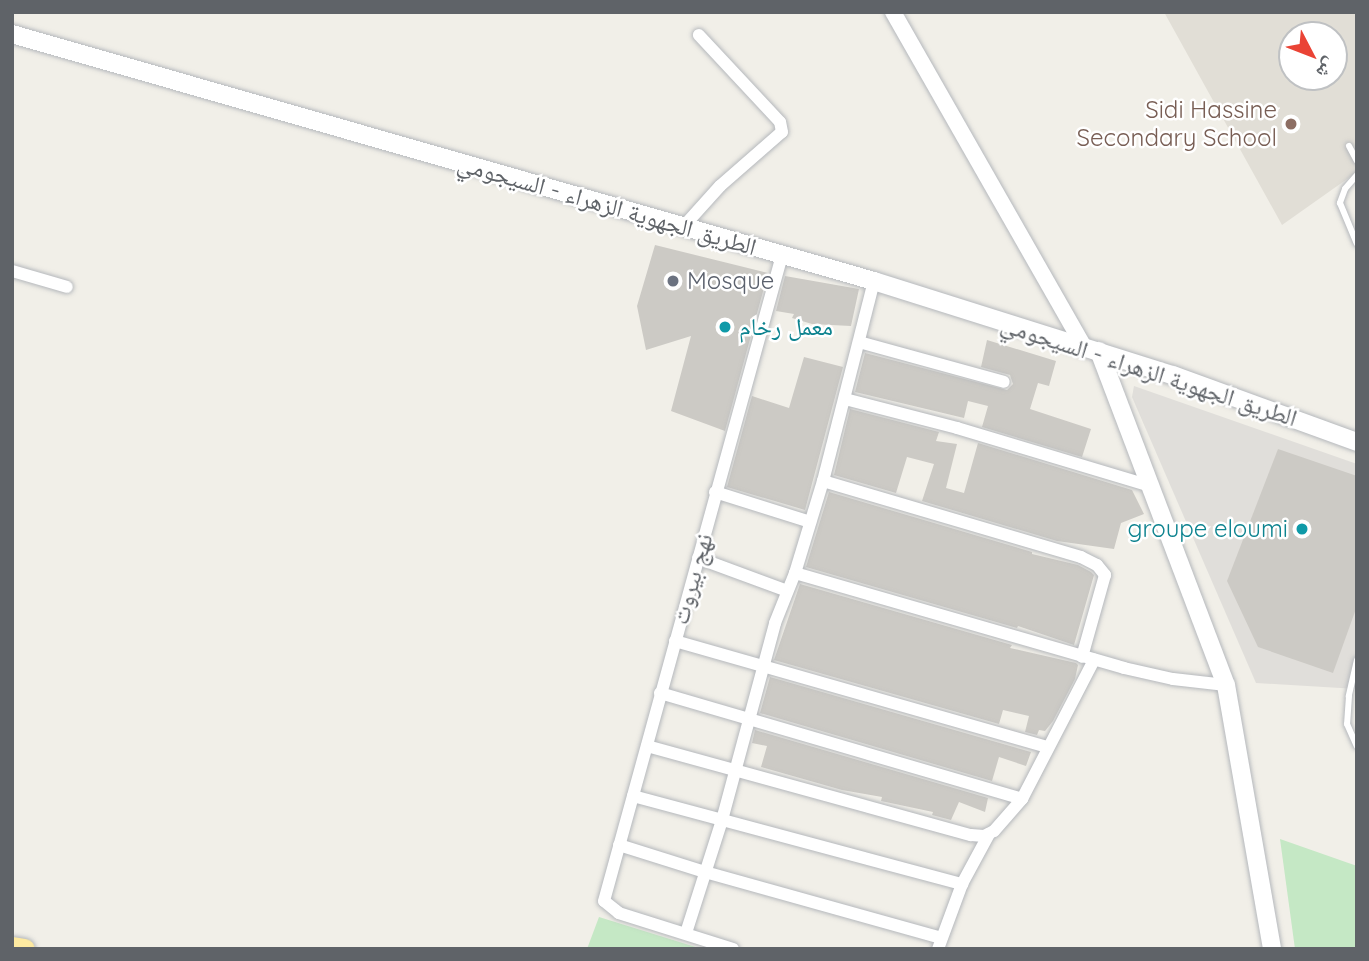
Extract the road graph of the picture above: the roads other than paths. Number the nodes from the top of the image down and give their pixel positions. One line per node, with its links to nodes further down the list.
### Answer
1 (893, 12): 14 (street)
2 (12, 34): 7 (main road, الطريق الجهوية الزهراء - السيجومي)
3 (699, 34): 7 (street)
4 (1349, 146): 5 (lane)
5 (1357, 161)
6 (1357, 175): 8 (lane)
7 (684, 226): 9 (main road, الطريق الجهوية الزهراء - السيجومي)
8 (1357, 244)
9 (782, 255): 11 (main road, الطريق الجهوية الزهراء - السيجومي); 20 (street, نهج بيروت)
10 (12, 271): 12 (street)
11 (874, 281): 13 (street); 14 (main road, الطريق الجهوية الزهراء - السيجومي)
12 (67, 287)
13 (859, 342): 15 (street); 16 (street)
14 (1091, 348): 17 (main road, الطريق الجهوية الزهراء - السيجومي); 19 (main road)
15 (1004, 382)
16 (845, 399): 18 (street); 19 (street)
17 (1357, 443)
18 (823, 481): 21 (street); 26 (street)
19 (1150, 486): 29 (main road)
20 (715, 492): 21 (street); 22 (street, نهج بيروت)
21 (810, 522): 23 (street)
22 (698, 558): 24 (street); 25 (street, نهج بيروت)
23 (795, 573): 24 (street); 26 (street)
24 (787, 591): 28 (street)
25 (674, 641): 28 (street); 30 (street, نهج بيروت)
26 (1088, 659): 29 (street); 34 (street)
27 (1357, 660): 33 (lane)
28 (764, 667): 31 (street); 34 (street)
29 (1226, 685): 48 (main road)
30 (660, 693): 31 (street); 32 (street, نهج بيروت)
31 (749, 720): 35 (street); 37 (street)
32 (646, 746): 35 (street); 36 (street, نهج بيروت)
33 (1357, 746)
34 (1046, 747): 37 (street)
35 (736, 769): 38 (street); 39 (street)
36 (633, 796): 38 (street); 40 (street, نهج بيروت)
37 (1022, 799): 39 (street)
38 (722, 820): 41 (street); 42 (street)
39 (989, 834): 42 (street)
40 (619, 845): 41 (street); 43 (street, نهج بيروت)
41 (705, 872): 43 (street); 44 (street)
42 (962, 884): 44 (street)
43 (686, 933): 47 (street)
44 (940, 943)
45 (12, 947): 46 (highway)
46 (24, 949)
47 (733, 949)
48 (1272, 949)

